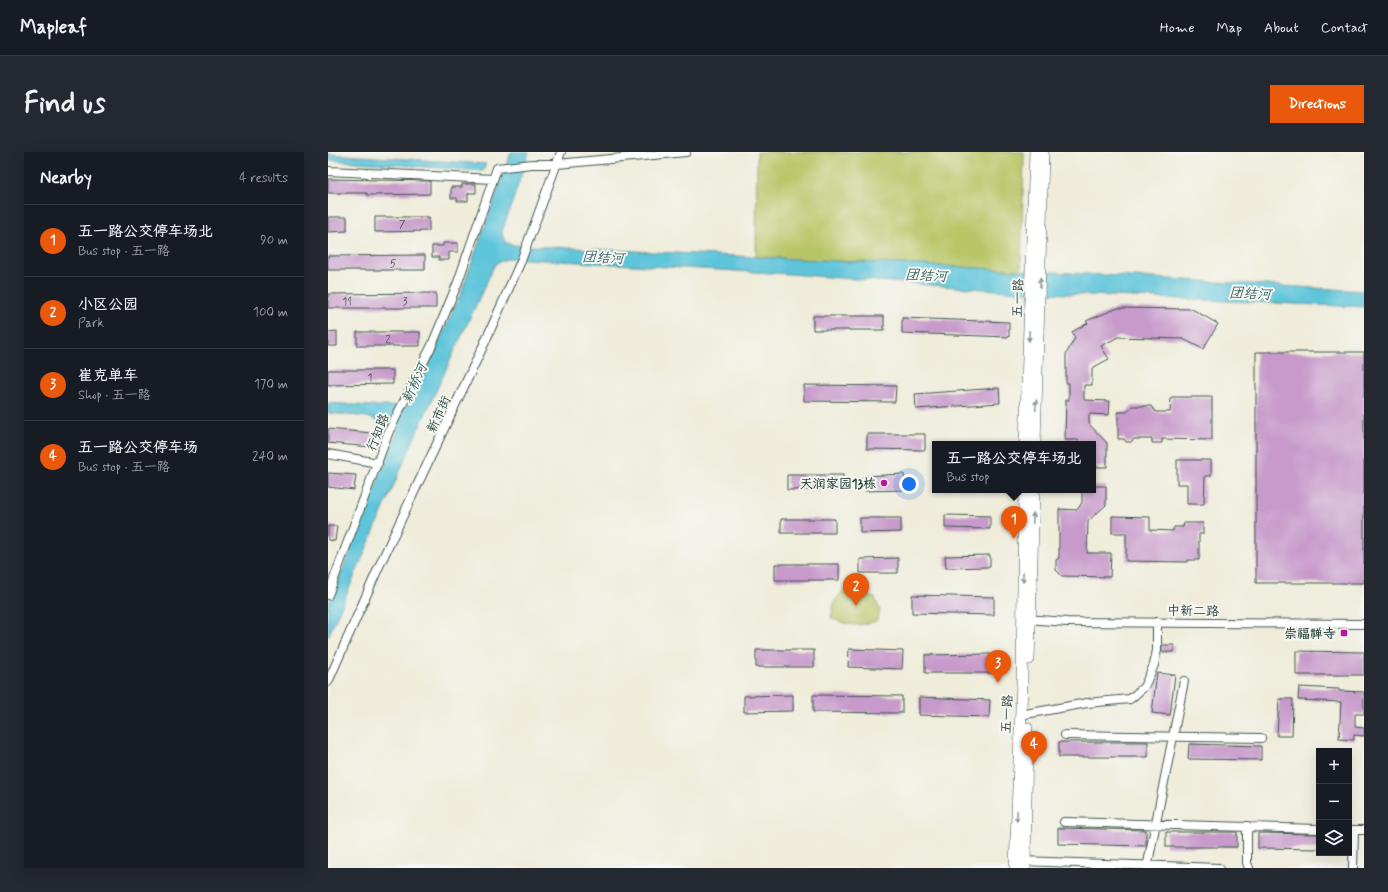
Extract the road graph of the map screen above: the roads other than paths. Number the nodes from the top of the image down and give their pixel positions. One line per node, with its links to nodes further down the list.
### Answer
1 (561, 152): 5 (street, 新市街)
2 (686, 152): 5 (street)
3 (1035, 152): 8 (main road, 五一路)
4 (1043, 152): 8 (main road, 五一路)
5 (557, 164): 7 (street, 行知路); 21 (street, 新市街)
6 (328, 171): 7 (street)
7 (493, 179): 13 (street, 行知路)
8 (1036, 266): 9 (main road, 五一路)
9 (1035, 298): 10 (main road, 五一路, one-way to 10); 11 (main road, 五一路, one-way to 9)
10 (1025, 441)
11 (1035, 441)
12 (328, 454): 13 (street)
13 (378, 463): 16 (street, 行知路)
14 (1024, 493): 17 (main road, 五一路, one-way to 17)
15 (1034, 493): 17 (main road, 五一路, one-way to 15)
16 (328, 595)
17 (1026, 619): 18 (street, 中新二路); 22 (main road, 五一路); 35 (main road, 五一路)
18 (1157, 622): 19 (street, 中新二路); 22 (street)
19 (1364, 624)
20 (1184, 681): 24 (street)
21 (328, 682)
22 (1020, 716): 33 (main road, 五一路, one-way to 33)
23 (1064, 735): 24 (street)
24 (1173, 736): 25 (street); 27 (street)
25 (1261, 738)
26 (1064, 822): 27 (street)
27 (1155, 824): 28 (street); 34 (street)
28 (1247, 826): 29 (street); 37 (street)
29 (1316, 829)
30 (1352, 830): 31 (street)
31 (1364, 830)
32 (1352, 849): 38 (street)
33 (1015, 865): 34 (street)
34 (1147, 867): 36 (street)
35 (1025, 868)
36 (1219, 868)
37 (1249, 868)
38 (1353, 868)

